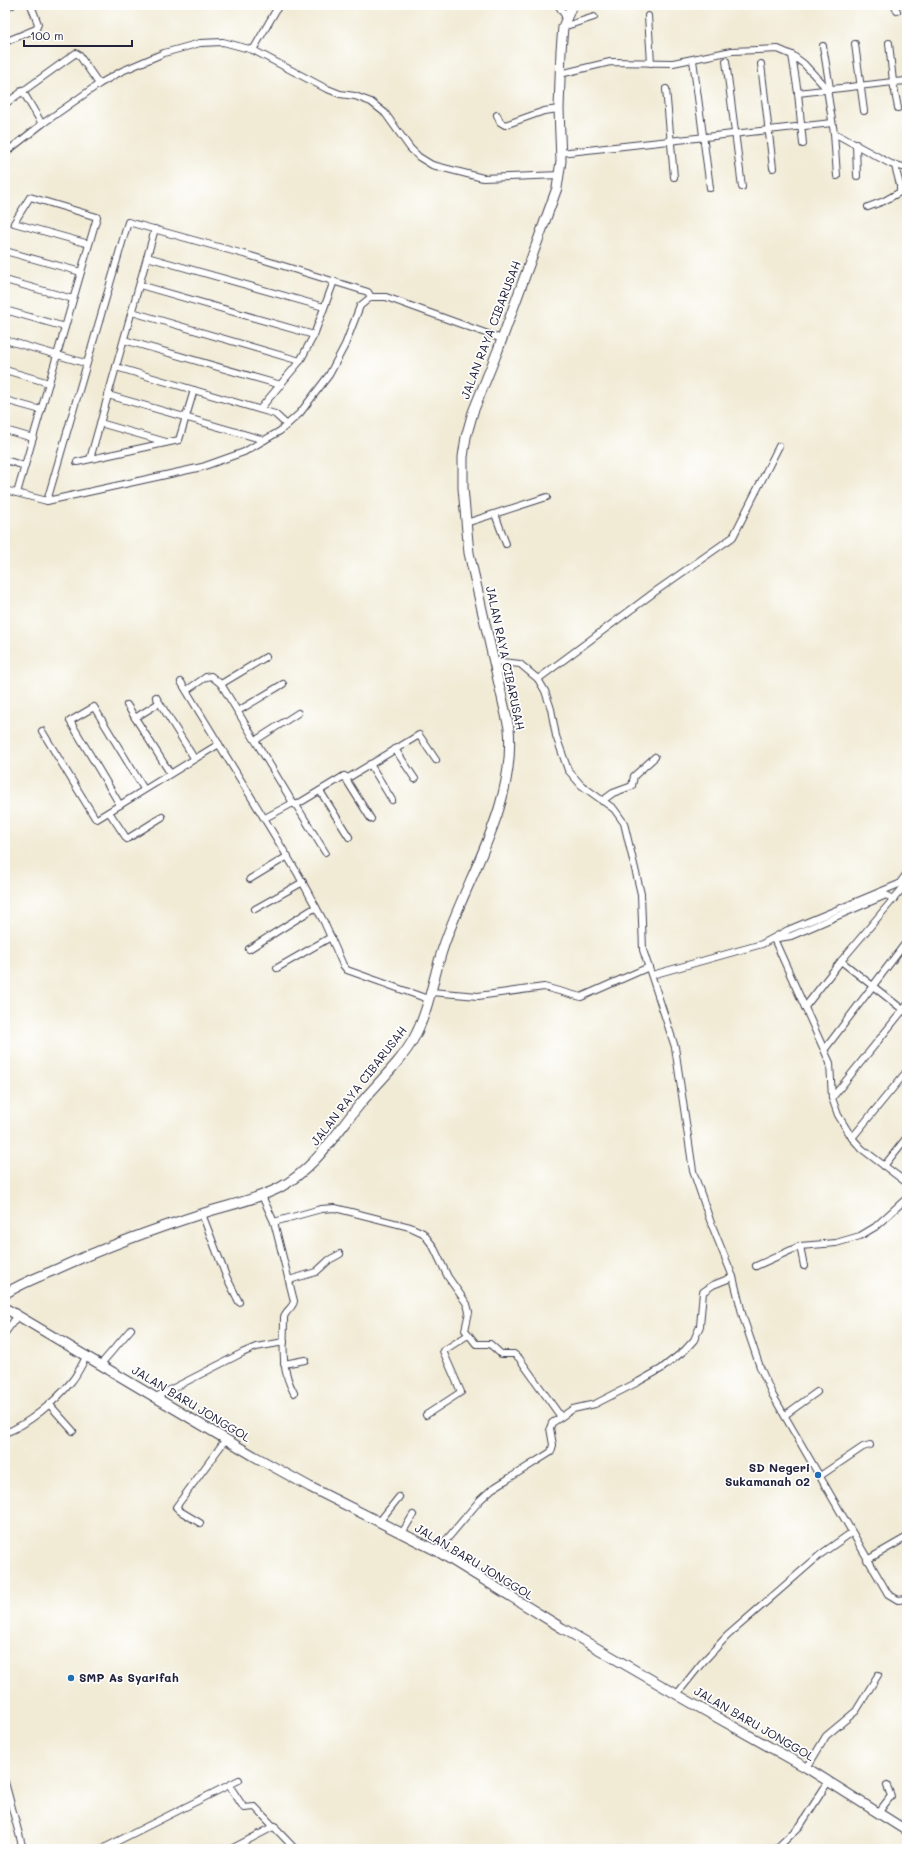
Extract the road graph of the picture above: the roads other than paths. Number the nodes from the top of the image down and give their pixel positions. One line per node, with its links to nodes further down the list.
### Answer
1 (12, 5): 6 (street)
2 (31, 5): 11 (street)
3 (279, 5): 15 (street)
4 (558, 5): 8 (street)
5 (572, 5): 8 (main road, JALAN RAYA CIBARUSAH)
6 (5, 7)
7 (648, 16): 19 (street)
8 (566, 17): 10 (main road, JALAN RAYA CIBARUSAH)
9 (594, 17): 10 (street)
10 (563, 27): 21 (main road, JALAN RAYA CIBARUSAH)
11 (5, 42)
12 (889, 43): 23 (street)
13 (855, 44): 25 (street)
14 (823, 46): 27 (street)
15 (253, 50): 24 (street); 50 (street)
16 (792, 55): 17 (street); 27 (street); 29 (street)
17 (693, 60): 19 (street); 41 (street)
18 (726, 61): 39 (street)
19 (651, 63): 21 (street)
20 (761, 64): 38 (street)
21 (560, 74): 31 (main road, JALAN RAYA CIBARUSAH)
22 (907, 81): 23 (street)
23 (893, 82): 25 (street); 32 (street)
24 (99, 84): 28 (street); 36 (street)
25 (860, 85): 27 (street); 33 (street)
26 (666, 89): 42 (street)
27 (828, 89): 29 (street); 35 (street)
28 (22, 90): 30 (street); 36 (street)
29 (798, 93): 37 (street)
30 (5, 104)
31 (559, 108): 34 (street); 46 (main road, JALAN RAYA CIBARUSAH)
32 (898, 108)
33 (864, 111)
34 (497, 115)
35 (832, 123): 37 (street); 40 (street)
36 (42, 124): 45 (street)
37 (801, 127): 38 (street); 43 (street)
38 (768, 130): 39 (street); 48 (street)
39 (735, 133): 41 (street); 54 (street)
40 (834, 133): 44 (street); 51 (street)
41 (703, 136): 42 (street); 55 (street)
42 (670, 140): 46 (street); 53 (street)
43 (803, 144)
44 (856, 144): 47 (street); 52 (street)
45 (5, 153)
46 (560, 153): 50 (main road, JALAN RAYA CIBARUSAH)
47 (895, 166): 49 (street); 56 (street)
48 (773, 168)
49 (907, 168)
50 (560, 175): 72 (main road, JALAN RAYA CIBARUSAH)
51 (837, 176)
52 (857, 176)
53 (674, 177)
54 (742, 187)
55 (710, 188)
56 (868, 207)
57 (155, 229): 60 (street); 63 (street); 77 (street)
58 (89, 244): 58 (street); 61 (street)
59 (5, 250): 61 (street)
60 (147, 257): 64 (street); 67 (street)
61 (81, 272): 66 (street)
62 (5, 280): 66 (street)
63 (334, 281): 65 (street); 67 (street)
64 (140, 285): 69 (street); 71 (street)
65 (371, 297): 72 (street); 89 (street)
66 (73, 299): 70 (street)
67 (324, 308): 71 (street)
68 (5, 310): 70 (street)
69 (132, 312): 74 (street); 76 (street)
70 (65, 327): 75 (street)
71 (314, 335): 76 (street)
72 (502, 339): 104 (main road, JALAN RAYA CIBARUSAH)
73 (5, 340): 75 (street)
74 (124, 340): 78 (street); 81 (street)
75 (57, 355): 77 (street); 80 (street)
76 (300, 361): 81 (street)
77 (85, 363): 102 (street)
78 (116, 367): 82 (street); 83 (street)
79 (5, 370): 80 (street)
80 (49, 383): 86 (street)
81 (281, 385): 85 (street)
82 (194, 390): 85 (street); 87 (street)
83 (108, 395): 87 (street); 88 (street)
84 (5, 400): 86 (street)
85 (260, 409): 89 (street)
86 (41, 410): 91 (street)
87 (185, 418): 92 (street); 93 (street)
88 (100, 424): 93 (street); 95 (street)
89 (288, 425): 92 (street)
90 (5, 430): 91 (street)
91 (33, 438): 98 (street)
92 (264, 440): 102 (street)
93 (167, 442): 95 (street)
94 (779, 446): 108 (street)
95 (90, 459): 97 (street)
96 (5, 460): 98 (street)
97 (76, 462)
98 (26, 466): 100 (street)
99 (5, 490): 100 (street)
100 (17, 493): 102 (street)
101 (547, 497): 103 (street)
102 (47, 501)
103 (495, 514): 104 (street); 105 (street)
104 (466, 523): 107 (main road, JALAN RAYA CIBARUSAH)
105 (506, 544)
106 (266, 657): 110 (street)
107 (493, 661): 108 (street); 159 (main road, JALAN RAYA CIBARUSAH)
108 (538, 679): 133 (street)
109 (181, 682): 112 (street)
110 (221, 684): 112 (street); 116 (street)
111 (283, 684): 116 (street)
112 (187, 690): 121 (street)
113 (156, 697): 114 (street)
114 (159, 703): 118 (street); 124 (street)
115 (127, 705): 118 (street)
116 (238, 711): 120 (street)
117 (298, 713): 120 (street)
118 (135, 718): 127 (street)
119 (42, 731): 136 (street)
120 (256, 740): 134 (street)
121 (219, 744): 124 (street); 138 (street)
122 (395, 749): 125 (street); 126 (street); 129 (street)
123 (655, 757): 133 (street)
124 (194, 758): 127 (street)
125 (436, 760)
126 (370, 764): 128 (street); 132 (street)
127 (170, 773): 130 (street)
128 (344, 776): 131 (street); 139 (street)
129 (415, 779)
130 (144, 789): 135 (street); 135 (street)
131 (320, 791): 134 (street); 140 (street)
132 (392, 800)
133 (602, 801): 155 (street)
134 (295, 804): 138 (street); 141 (street)
135 (120, 805): 136 (street)
136 (109, 812): 137 (street)
137 (162, 817)
138 (265, 818): 142 (street)
139 (371, 819)
140 (349, 837)
141 (325, 852)
142 (288, 856): 144 (street); 145 (street)
143 (907, 873): 151 (street)
144 (250, 879)
145 (303, 882): 148 (street); 149 (street)
146 (907, 883): 147 (street)
147 (894, 899): 151 (street); 154 (street)
148 (316, 907): 150 (street); 153 (street)
149 (256, 910)
150 (331, 937): 156 (street); 159 (street)
151 (774, 939): 157 (street); 160 (street)
152 (907, 941): 158 (street)
153 (249, 949)
154 (841, 960): 158 (street); 160 (street)
155 (648, 966): 157 (street); 159 (street)
156 (277, 968)
157 (652, 975): 177 (street)
158 (872, 985): 161 (street); 162 (street)
159 (430, 996): 169 (main road, JALAN RAYA CIBARUSAH)
160 (805, 1007): 162 (street)
161 (906, 1009): 164 (street)
162 (825, 1049): 164 (street)
163 (907, 1071): 166 (street)
164 (832, 1098): 166 (street)
165 (907, 1137): 167 (street)
166 (852, 1138): 167 (street)
167 (884, 1166): 168 (street)
168 (907, 1183)
169 (262, 1196): 171 (main road, JALAN RAYA CIBARUSAH); 172 (street)
170 (907, 1198): 173 (street)
171 (202, 1214): 179 (main road, JALAN RAYA CIBARUSAH); 180 (street)
172 (274, 1222): 178 (street); 185 (street)
173 (800, 1246): 175 (street); 176 (street)
174 (340, 1254): 178 (street)
175 (756, 1266)
176 (804, 1266)
177 (733, 1277): 196 (street); 197 (street)
178 (289, 1280): 186 (street)
179 (5, 1294)
180 (239, 1302)
181 (5, 1308): 182 (main road, JALAN BARU JONGGOL)
182 (18, 1315): 184 (street); 187 (main road, JALAN BARU JONGGOL)
183 (130, 1329): 189 (street)
184 (5, 1333)
185 (468, 1335): 195 (street); 197 (street)
186 (284, 1342): 190 (street); 193 (street)
187 (87, 1355): 189 (main road, JALAN BARU JONGGOL); 194 (street)
188 (305, 1360): 190 (street)
189 (101, 1364): 193 (main road, JALAN BARU JONGGOL)
190 (284, 1364): 192 (street)
191 (817, 1392): 196 (street)
192 (294, 1393)
193 (156, 1397): 200 (main road, JALAN BARU JONGGOL)
194 (49, 1404): 198 (street); 199 (street)
195 (426, 1415)
196 (785, 1415): 202 (street)
197 (561, 1417): 210 (street)
198 (73, 1431)
199 (5, 1433)
200 (226, 1439): 205 (main road, JALAN BARU JONGGOL); 206 (street)
201 (870, 1445): 202 (street)
202 (820, 1476): 208 (street)
203 (399, 1497): 205 (street)
204 (413, 1515): 207 (street)
205 (379, 1522): 207 (main road, JALAN BARU JONGGOL)
206 (200, 1523)
207 (402, 1533): 210 (main road, JALAN BARU JONGGOL)
208 (851, 1533): 211 (street); 214 (street)
209 (907, 1537): 211 (street)
210 (437, 1551): 214 (main road, JALAN BARU JONGGOL)
211 (867, 1560): 212 (street)
212 (907, 1599)
213 (878, 1675): 215 (street)
214 (677, 1694): 215 (main road, JALAN BARU JONGGOL)
215 (807, 1768): 218 (main road, JALAN BARU JONGGOL)
216 (240, 1780): 219 (street)
217 (5, 1782): 224 (street)
218 (828, 1782): 221 (main road, JALAN BARU JONGGOL); 228 (street)
219 (229, 1785): 222 (street); 225 (street)
220 (887, 1786): 221 (street)
221 (878, 1813): 223 (main road, JALAN BARU JONGGOL)
222 (275, 1826): 226 (street); 227 (street)
223 (907, 1831)
224 (24, 1849)
225 (102, 1849)
226 (231, 1849)
227 (294, 1849)
228 (776, 1849)

